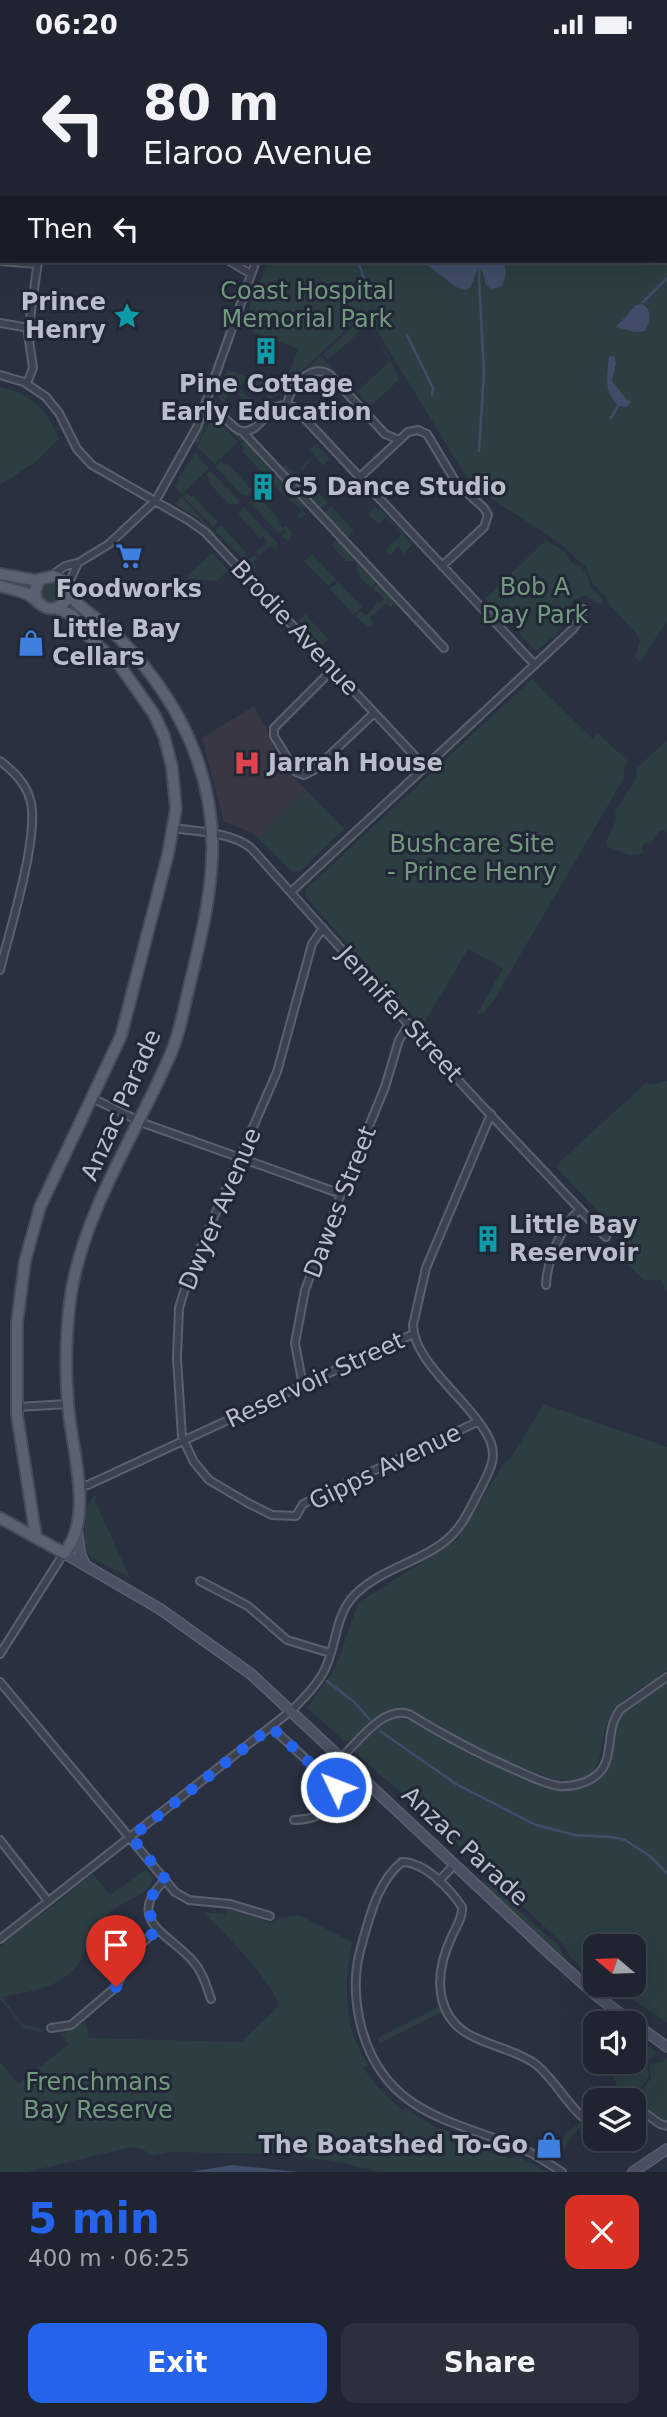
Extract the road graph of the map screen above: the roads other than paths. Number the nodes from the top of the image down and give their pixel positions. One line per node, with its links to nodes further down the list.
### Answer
1 (38, 263): 6 (street)
2 (232, 263): 4 (street)
3 (255, 263): 4 (street)
4 (251, 274): 9 (street)
5 (0, 323): 6 (street)
6 (29, 328): 8 (street)
7 (0, 375): 8 (street)
8 (27, 383): 14 (street, Brodie Avenue)
9 (205, 404): 11 (street); 14 (street)
10 (287, 404): 11 (street); 12 (street); 13 (street)
11 (242, 431): 25 (street)
12 (399, 440): 13 (street); 16 (street)
13 (360, 477): 16 (street)
14 (156, 501): 15 (street); 27 (street, Brodie Avenue)
15 (79, 563): 18 (street); 21 (street)
16 (442, 566): 26 (street)
17 (0, 574): 19 (main road)
18 (52, 576): 19 (main road); 21 (main road)
19 (39, 581): 22 (main road)
20 (0, 586): 22 (main road)
21 (67, 589): 23 (main road); 32 (main road, Anzac Parade)
22 (37, 601): 23 (main road)
23 (56, 608): 31 (main road, Anzac Parade)
24 (583, 609): 26 (street)
25 (444, 648)
26 (535, 666): 30 (street)
27 (333, 669): 28 (street, Brodie Avenue); 28 (street)
28 (374, 713): 30 (street, Brodie Avenue)
29 (0, 761): 35 (street)
30 (425, 767): 33 (street)
31 (174, 828): 32 (street, Jennifer Street); 37 (main road, Anzac Parade)
32 (213, 835): 33 (street, Jennifer Street); 39 (main road, Anzac Parade)
33 (291, 892): 34 (street, Jennifer Street)
34 (323, 928): 36 (street, Jennifer Street); 40 (street, Dwyer Avenue)
35 (0, 970)
36 (409, 1024): 38 (street, Jennifer Street); 41 (street, Dawes Street)
37 (92, 1098): 39 (street); 48 (main road, Anzac Parade)
38 (491, 1114): 42 (street, Jennifer Street); 45 (street, Reservoir Street)
39 (140, 1121): 40 (street); 47 (main road, Anzac Parade)
40 (241, 1158): 41 (street); 50 (street, Dwyer Avenue)
41 (341, 1194): 46 (street, Dawes Street)
42 (579, 1210): 43 (street, Jennifer Street); 44 (street)
43 (606, 1237)
44 (545, 1285)
45 (413, 1335): 46 (street, Reservoir Street); 49 (street)
46 (303, 1385): 50 (street, Reservoir Street)
47 (68, 1404): 48 (street); 51 (main road, Anzac Parade)
48 (17, 1407): 55 (main road, Anzac Parade)
49 (477, 1422): 52 (street, Gipps Avenue); 59 (street)
50 (183, 1442): 51 (street, Reservoir Street); 52 (street, Dwyer Avenue)
51 (80, 1486): 54 (main road, Anzac Parade)
52 (296, 1516)
53 (0, 1518): 55 (main road)
54 (77, 1529): 56 (main road, Anzac Parade); 57 (main road)
55 (36, 1538): 56 (main road, Anzac Parade)
56 (64, 1553): 57 (main road, Anzac Parade); 60 (street)
57 (86, 1565): 63 (main road, Anzac Parade)
58 (200, 1581): 59 (street)
59 (330, 1653): 63 (street)
60 (0, 1654)
61 (667, 1677): 65 (street)
62 (0, 1682): 67 (street)
63 (292, 1710): 64 (street); 65 (main road, Anzac Parade)
64 (271, 1727): 66 (street); 67 (street)
65 (342, 1757): 69 (main road, Anzac Parade)
66 (294, 1820)
67 (131, 1837): 70 (street); 72 (street)
68 (0, 1840): 72 (street)
69 (454, 1865): 71 (street); 77 (main road, Anzac Parade)
70 (165, 1879): 73 (street); 74 (street)
71 (439, 1881): 82 (street); 85 (street)
72 (48, 1901): 75 (street)
73 (270, 1916)
74 (156, 1931): 76 (street); 78 (street)
75 (0, 1938)
76 (211, 1999)
77 (617, 2011)
78 (51, 2028)
79 (646, 2032): 80 (main road, Anzac Parade)
80 (667, 2047)
81 (646, 2114): 83 (street)
82 (583, 2116)
83 (667, 2126)
84 (667, 2149): 86 (main road)
85 (562, 2172)
86 (633, 2172)

